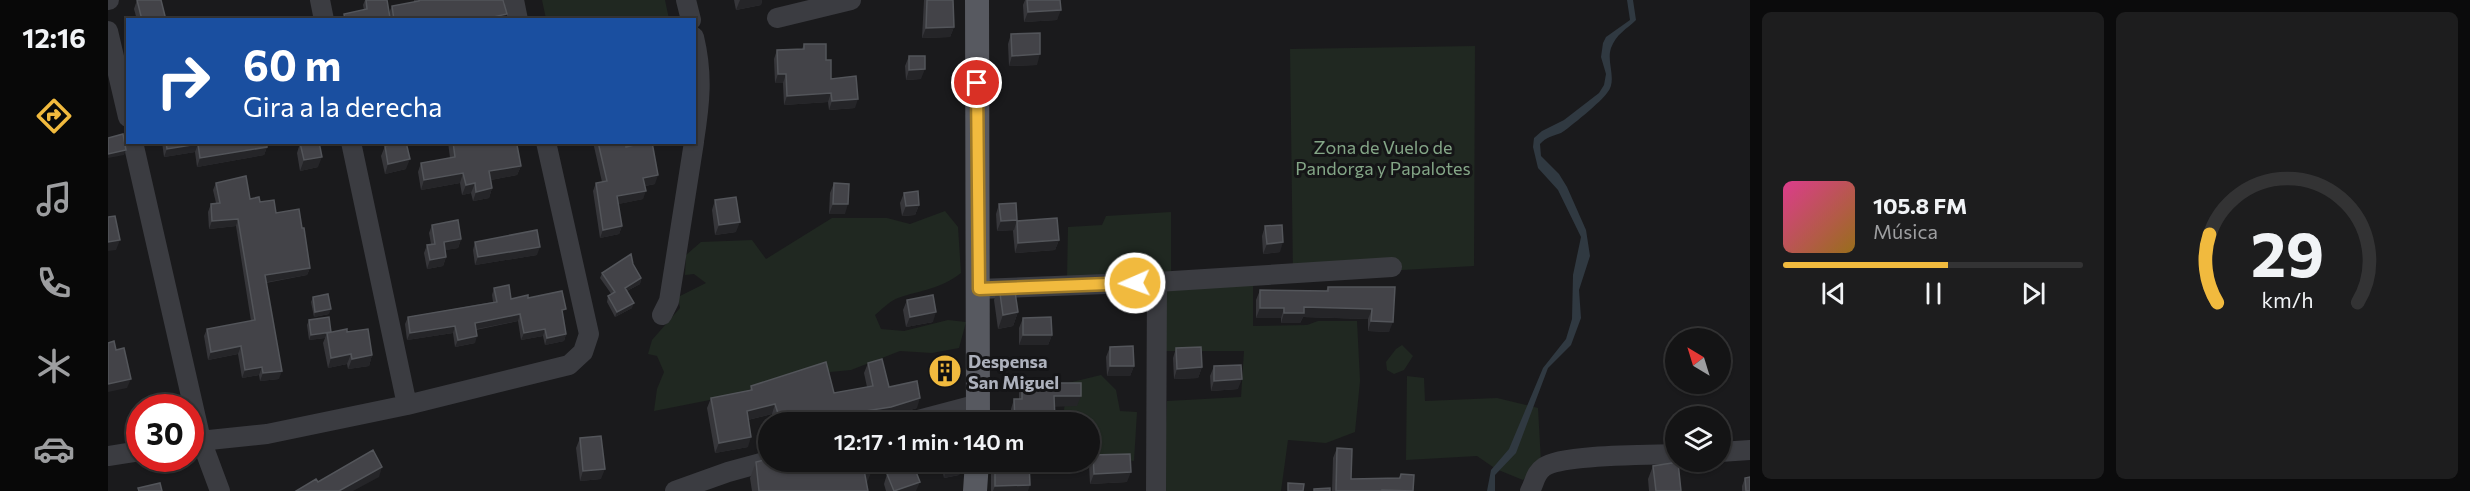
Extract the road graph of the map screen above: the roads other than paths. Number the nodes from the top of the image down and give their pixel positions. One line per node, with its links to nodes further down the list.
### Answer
1 (320, 0): 6 (street)
2 (514, 0): 7 (street)
3 (686, 0): 8 (street)
4 (850, 0): 9 (street)
5 (977, 0): 20 (main road)
6 (324, 18)
7 (518, 18)
8 (690, 18)
9 (777, 18)
10 (108, 31): 12 (street)
11 (696, 50): 13 (street)
12 (126, 108)
13 (696, 129)
14 (133, 144): 22 (street)
15 (351, 144): 23 (street)
16 (546, 144): 23 (street)
17 (694, 144): 21 (street)
18 (1392, 267): 19 (street)
19 (1157, 282): 20 (street); 37 (street)
20 (979, 289): 24 (main road)
21 (662, 315)
22 (186, 394)
23 (407, 405): 25 (street)
24 (979, 412)
25 (204, 440)
26 (1750, 450): 27 (street)
27 (1731, 451)
28 (126, 453): 30 (street)
29 (1665, 455): 38 (street)
30 (108, 456)
31 (204, 458): 34 (street)
32 (758, 464): 35 (street)
33 (976, 472): 36 (main road)
34 (220, 491)
35 (675, 491)
36 (975, 491)
37 (1156, 491)
38 (1530, 491)

